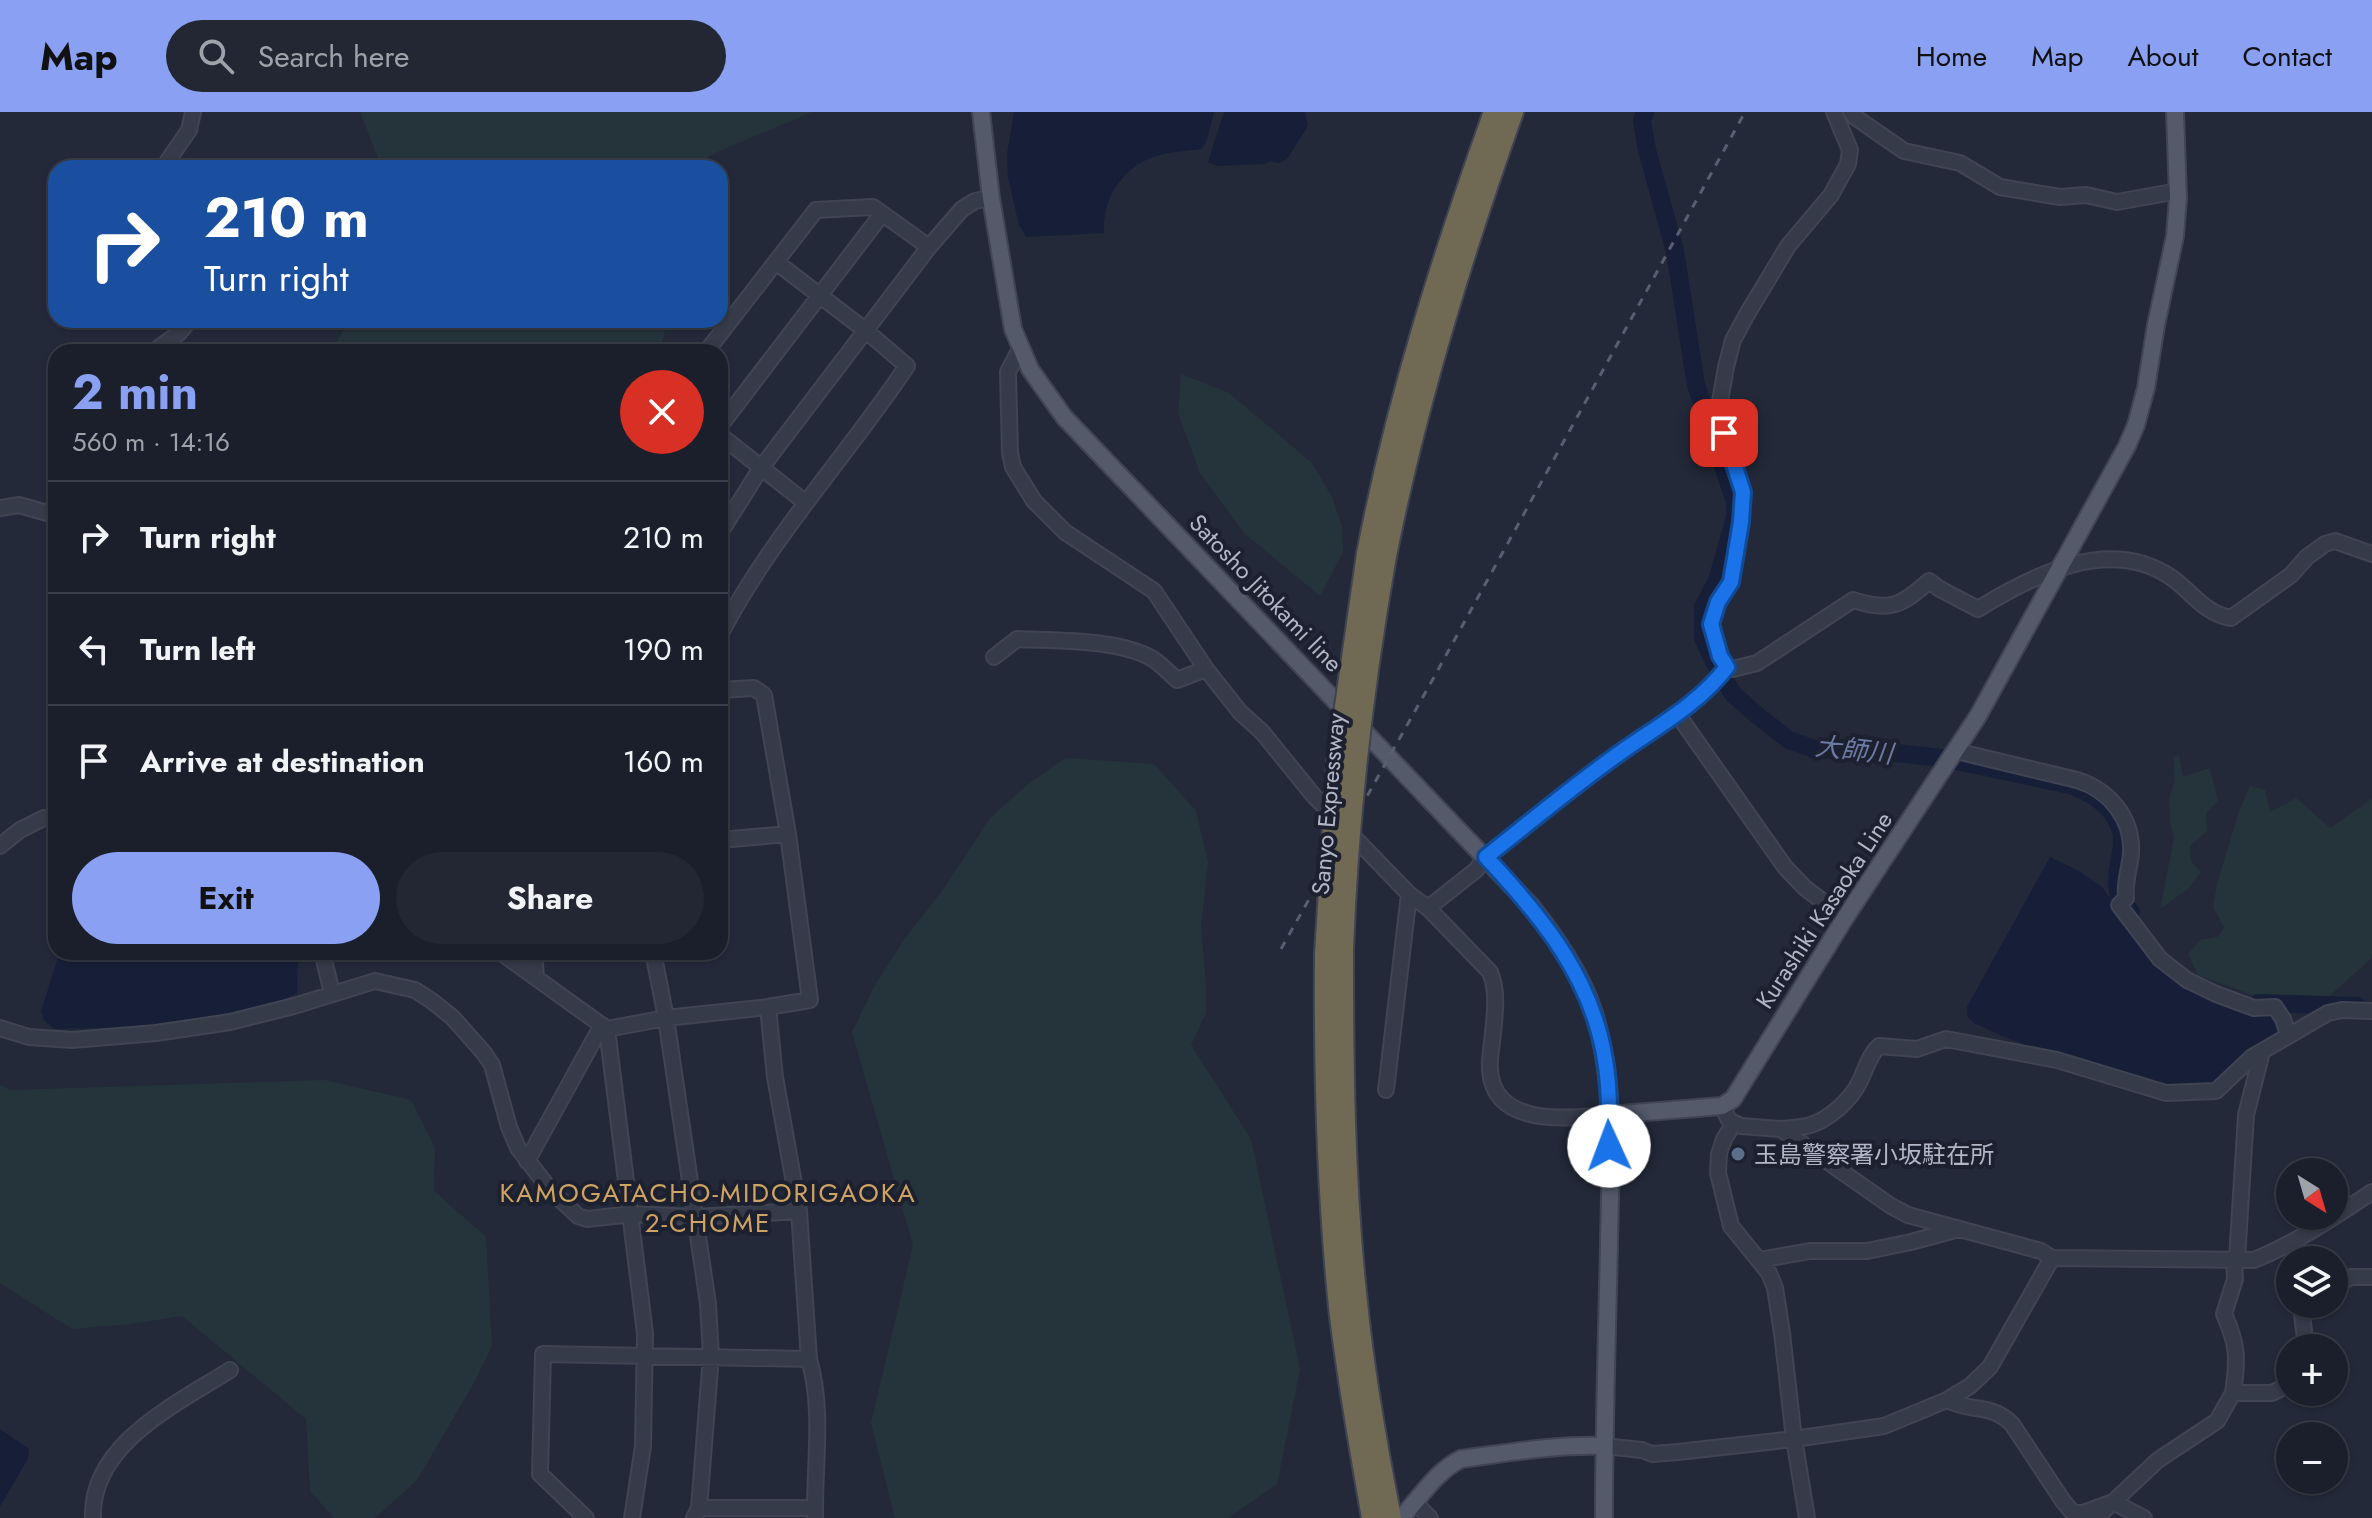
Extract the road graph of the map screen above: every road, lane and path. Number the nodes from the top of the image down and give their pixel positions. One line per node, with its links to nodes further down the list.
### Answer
1 (193, 112): 8 (street)
2 (981, 112): 10 (main road, Satosho Jitokami line)
3 (1494, 112): 30 (highway, Sanyo Expressway)
4 (1513, 112): 30 (highway, Sanyo Expressway)
5 (1834, 112): 35 (street)
6 (1851, 112): 9 (street)
7 (2175, 112): 9 (main road, Kurashiki Kasaoka Line)
8 (168, 160)
9 (2178, 191): 31 (main road, Kurashiki Kasaoka Line)
10 (991, 198): 12 (street); 21 (main road, Satosho Jitokami line)
11 (882, 214): 12 (street); 13 (street); 14 (street)
12 (929, 247): 18 (street)
13 (776, 262): 14 (street); 15 (street)
14 (819, 295): 18 (street); 22 (street)
15 (728, 324)
16 (183, 328): 19 (street)
17 (725, 328): 20 (street)
18 (865, 330): 24 (street); 25 (street)
19 (164, 344)
20 (712, 344)
21 (1020, 349): 34 (street); 43 (main road, Satosho Jitokami line)
22 (728, 415)
23 (728, 441): 24 (street)
24 (761, 468): 25 (street); 28 (street)
25 (806, 503): 32 (street)
26 (0, 508): 27 (street)
27 (48, 512)
28 (728, 520)
29 (2372, 554): 31 (street)
30 (1376, 555): 89 (highway, Sanyo Expressway, bridge)
31 (2059, 569): 35 (street); 38 (main road, Kurashiki Kasaoka Line)
32 (728, 619)
33 (994, 657): 34 (street)
34 (1206, 669): 44 (street)
35 (1724, 671): 37 (street)
36 (728, 690): 40 (street)
37 (1678, 715): 43 (street); 46 (street)
38 (1953, 757): 46 (main road, Kurashiki Kasaoka Line); 58 (street)
39 (44, 818): 42 (street)
40 (788, 834): 41 (street); 53 (street)
41 (728, 839)
42 (0, 846)
43 (1486, 857): 45 (street); 62 (main road, Satosho Jitokami line)
44 (1409, 894): 45 (street); 60 (street)
45 (1428, 908): 62 (street)
46 (1845, 918): 61 (main road, Kurashiki Kasaoka Line)
47 (324, 960): 52 (street)
48 (512, 960): 51 (street)
49 (535, 960): 51 (street)
50 (655, 960): 55 (street)
51 (536, 977): 56 (street)
52 (332, 993): 57 (street); 65 (street)
53 (768, 1007): 55 (street); 67 (street)
54 (2372, 1011): 58 (street)
55 (666, 1018): 56 (street); 69 (street)
56 (605, 1027): 65 (street); 68 (street)
57 (0, 1028)
58 (2288, 1035): 59 (street)
59 (2262, 1052): 64 (street); 72 (street)
60 (1386, 1090)
61 (1722, 1106): 62 (main road); 63 (street)
62 (1609, 1115): 84 (main road)
63 (1734, 1123): 64 (street); 73 (street)
64 (1781, 1129): 70 (street)
65 (527, 1161): 68 (street)
66 (2372, 1192): 72 (street)
67 (799, 1211): 69 (street); 78 (street)
68 (632, 1214): 69 (street); 76 (street)
69 (695, 1217): 77 (street)
70 (1959, 1228): 71 (street); 73 (street)
71 (2052, 1258): 72 (street); 82 (street)
72 (2236, 1259): 81 (street)
73 (1759, 1260): 83 (street)
74 (2372, 1277): 75 (street)
75 (2348, 1279)
76 (645, 1356): 77 (street); 91 (street); 92 (street)
77 (711, 1356): 78 (street); 87 (street)
78 (809, 1359): 88 (street)
79 (230, 1370): 90 (street)
80 (2276, 1391): 81 (street)
81 (2233, 1393): 85 (street)
82 (1947, 1400): 83 (street); 85 (street)
83 (1794, 1439): 84 (street); 95 (street)
84 (1604, 1446): 86 (main road); 94 (main road)
85 (2113, 1502): 96 (street); 97 (street)
86 (1415, 1503): 89 (main road); 93 (street)
87 (696, 1513): 88 (street)
88 (815, 1513)
89 (1389, 1517)
90 (93, 1518)
91 (586, 1518)
92 (632, 1518)
93 (1430, 1518)
94 (1604, 1518)
95 (1807, 1518)
96 (2096, 1518)
97 (2144, 1518)

